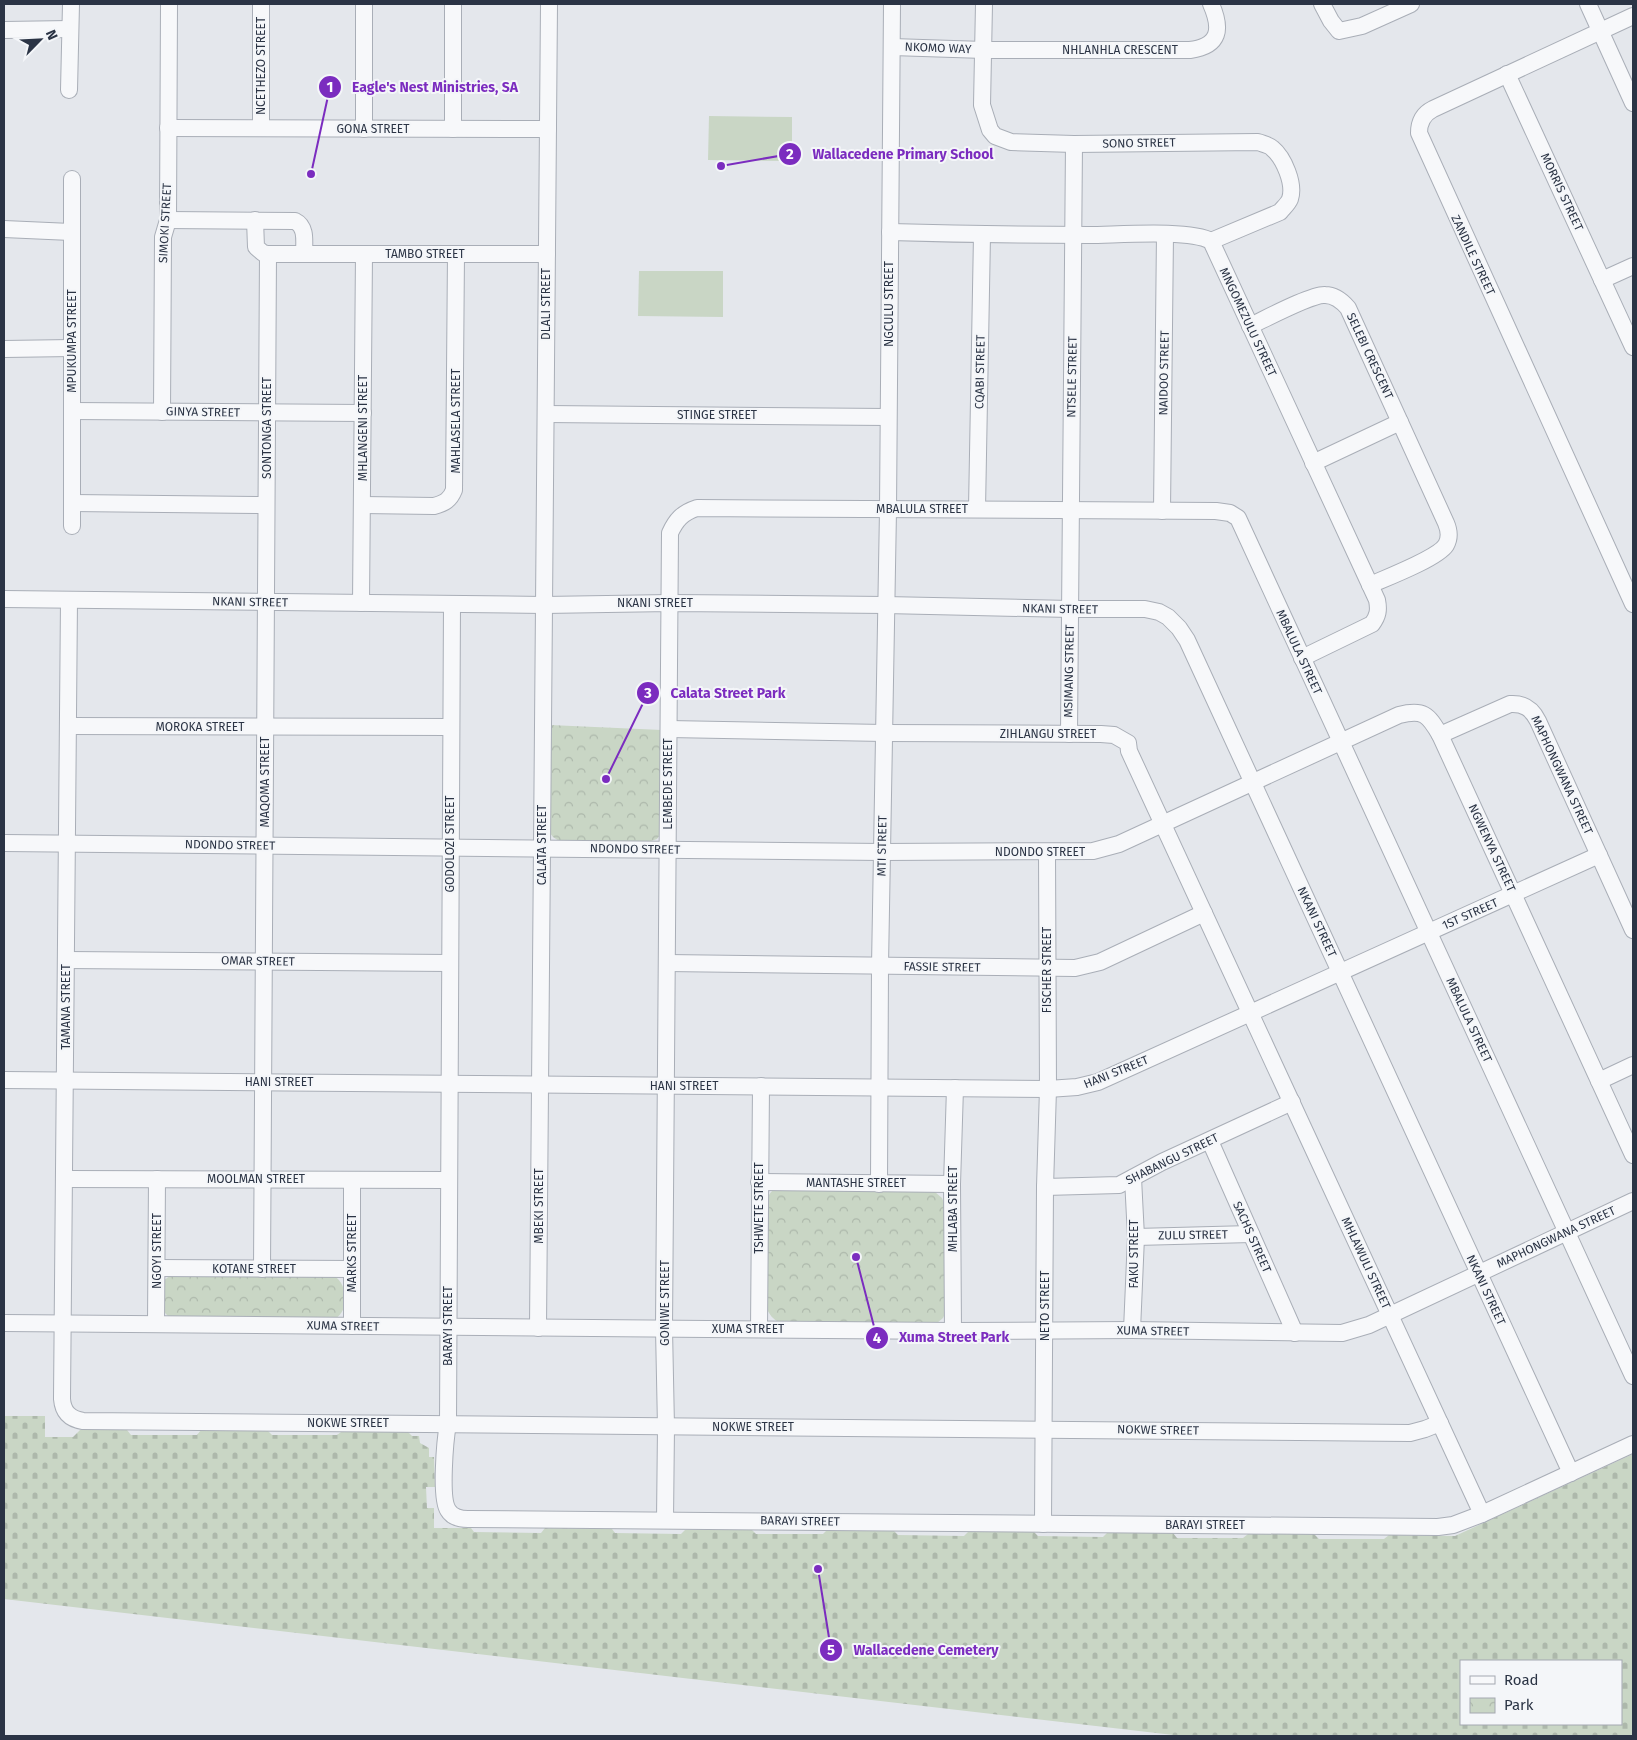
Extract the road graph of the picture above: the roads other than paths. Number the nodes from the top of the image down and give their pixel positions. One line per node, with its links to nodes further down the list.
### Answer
1 (70, 4): 14 (street)
2 (169, 4): 22 (street, SIMOKI STREET)
3 (261, 4): 23 (street, NCETHEZO STREET)
4 (364, 4): 24 (street)
5 (453, 4): 25 (street)
6 (549, 4): 26 (street, DLALI STREET)
7 (892, 4): 17 (street, NGCULU STREET)
8 (984, 4): 18 (street, SONO STREET)
9 (1211, 4): 18 (street, NHLANHLA CRESCENT)
10 (1322, 4): 11 (street)
11 (1410, 4)
12 (1588, 4): 16 (street)
13 (1633, 16): 16 (street, ZANDILE STREET)
14 (70, 29): 15 (street); 20 (street)
15 (4, 30)
16 (1600, 31): 19 (street, ZANDILE STREET); 21 (street)
17 (892, 47): 18 (street, NKOMO WAY); 33 (street, NGCULU STREET)
18 (984, 50): 27 (street, SONO STREET)
19 (1507, 74): 44 (street, MORRIS STREET); 73 (street, ZANDILE STREET)
20 (70, 90)
21 (1633, 103)
22 (168, 128): 23 (street, GONA STREET); 29 (street, SIMOKI STREET)
23 (261, 128): 24 (street, GONA STREET)
24 (364, 129): 25 (street, GONA STREET)
25 (453, 129): 26 (street, GONA STREET)
26 (548, 129): 42 (street, DLALI STREET)
27 (1074, 144): 36 (street, NTSELE STREET); 37 (street, SONO STREET)
28 (72, 179): 32 (street, MPUKUMPA STREET)
29 (168, 220): 30 (street); 50 (street, SIMOKI STREET)
30 (255, 220): 38 (street); 39 (street)
31 (4, 229): 32 (street)
32 (71, 232): 46 (street, MPUKUMPA STREET)
33 (890, 232): 34 (street); 54 (street, NGCULU STREET)
34 (982, 234): 36 (street); 61 (street, CQABI STREET)
35 (1165, 234): 36 (street); 37 (street); 63 (street, NAIDOO STREET)
36 (1073, 235): 62 (street, NTSELE STREET)
37 (1211, 241): 45 (street, MNGOMEZULU STREET)
38 (268, 254): 39 (street, TAMBO STREET); 51 (street, SONTONGA STREET)
39 (304, 254): 40 (street, TAMBO STREET)
40 (364, 254): 41 (street, TAMBO STREET); 52 (street, MHLANGENI STREET)
41 (456, 254): 42 (street, TAMBO STREET); 59 (street, MAHLASELA STREET)
42 (547, 254): 53 (street, DLALI STREET)
43 (1633, 266): 44 (street)
44 (1602, 280): 47 (street)
45 (1250, 326): 55 (street, SELEBI CRESCENT); 56 (street, MNGOMEZULU STREET)
46 (72, 348): 48 (street); 49 (street, MPUKUMPA STREET)
47 (1633, 348)
48 (4, 349)
49 (72, 411): 50 (street, GINYA STREET); 57 (street, MPUKUMPA STREET)
50 (162, 412): 51 (street, GINYA STREET)
51 (267, 413): 52 (street, GINYA STREET); 58 (street, SONTONGA STREET)
52 (363, 413): 59 (street, MHLANGENI STREET)
53 (546, 414): 54 (street, STINGE STREET); 74 (street, DLALI STREET)
54 (888, 417): 60 (street, NGCULU STREET)
55 (1400, 422): 56 (street); 65 (street, SELEBI CRESCENT)
56 (1314, 463): 65 (street, MNGOMEZULU STREET)
57 (72, 503): 58 (street); 64 (street, MPUKUMPA STREET)
58 (266, 505): 68 (street, SONTONGA STREET)
59 (363, 505): 69 (street, MHLANGENI STREET)
60 (888, 510): 61 (street, MBALULA STREET); 70 (street, MBALULA STREET); 72 (street, NGCULU STREET)
61 (977, 510): 62 (street, MBALULA STREET)
62 (1071, 510): 63 (street, MBALULA STREET); 75 (street, NTSELE STREET)
63 (1162, 512): 76 (street, MBALULA STREET)
64 (72, 526)
65 (1370, 585): 76 (street, MNGOMEZULU STREET)
66 (4, 599): 67 (street, NKANI STREET)
67 (69, 600): 68 (street, NKANI STREET); 77 (street, TAMANA STREET)
68 (266, 602): 69 (street, NKANI STREET); 78 (street, MAQOMA STREET)
69 (361, 603): 71 (street, NKANI STREET)
70 (670, 603): 72 (street, NKANI STREET); 74 (street, NKANI STREET); 80 (street, LEMBEDE STREET)
71 (452, 604): 74 (street, NKANI STREET); 79 (street, GODOLOZI STREET)
72 (885, 604): 75 (street, NKANI STREET); 81 (street, MTI STREET)
73 (1633, 604)
74 (544, 605): 91 (street, CALATA STREET)
75 (1070, 609): 82 (street, MSIMANG STREET); 85 (street, NKANI STREET)
76 (1302, 658): 84 (street, MBALULA STREET)
77 (68, 726): 78 (street, MOROKA STREET); 88 (street, TAMANA STREET)
78 (265, 727): 79 (street, MOROKA STREET); 89 (street, MAQOMA STREET)
79 (451, 727): 90 (street, GODOLOZI STREET)
80 (669, 729): 81 (street, ZIHLANGU STREET); 92 (street, LEMBEDE STREET)
81 (884, 733): 82 (street, ZIHLANGU STREET); 93 (street, MTI STREET)
82 (1069, 734): 86 (street, ZIHLANGU STREET)
83 (1440, 735): 84 (street, NGWENYA STREET); 95 (street, MAPHONGWANA STREET); 96 (street, NGWENYA STREET)
84 (1341, 742): 85 (street, NGWENYA STREET); 99 (street, MBALULA STREET)
85 (1253, 783): 86 (street, NDONDO STREET); 106 (street, NKANI STREET)
86 (1163, 824): 94 (street, NDONDO STREET); 97 (street, ZIHLANGU STREET)
87 (4, 843): 88 (street, NDONDO STREET)
88 (67, 843): 89 (street, NDONDO STREET); 100 (street, TAMANA STREET)
89 (264, 845): 90 (street, NDONDO STREET); 101 (street, MAQOMA STREET)
90 (450, 847): 91 (street, NDONDO STREET); 102 (street, GODOLOZI STREET)
91 (542, 848): 92 (street, NDONDO STREET); 114 (street, CALATA STREET)
92 (668, 849): 93 (street, NDONDO STREET); 103 (street, LEMBEDE STREET)
93 (882, 852): 94 (street, NDONDO STREET); 104 (street, MTI STREET)
94 (1047, 852): 105 (street, FISCHER STREET)
95 (1599, 855): 96 (street, 1ST STREET); 98 (street, MAPHONGWANA STREET)
96 (1513, 894): 99 (street, 1ST STREET); 111 (street, NGWENYA STREET)
97 (1204, 913): 105 (street, FASSIE STREET); 107 (street, ZIHLANGU STREET)
98 (1633, 930)
99 (1429, 932): 106 (street, 1ST STREET); 134 (street, MBALULA STREET)
100 (66, 960): 101 (street, OMAR STREET); 110 (street, TAMANA STREET)
101 (264, 962): 102 (street, OMAR STREET); 112 (street, MAQOMA STREET)
102 (450, 963): 113 (street, GODOLOZI STREET)
103 (667, 963): 104 (street, FASSIE STREET); 115 (street, LEMBEDE STREET)
104 (880, 966): 105 (street, FASSIE STREET); 117 (street, MTI STREET)
105 (1047, 968): 119 (street, FISCHER STREET)
106 (1340, 972): 107 (street, HANI STREET); 140 (street, NKANI STREET)
107 (1251, 1013): 119 (street, HANI STREET); 120 (street, MHLAWULI STREET)
108 (1633, 1065): 111 (street)
109 (4, 1080): 110 (street, HANI STREET)
110 (66, 1081): 112 (street, HANI STREET); 124 (street, TAMANA STREET)
111 (1599, 1081): 122 (street, NGWENYA STREET)
112 (263, 1082): 113 (street, HANI STREET); 126 (street, MAQOMA STREET)
113 (449, 1084): 114 (street, HANI STREET); 128 (street, BARAYI STREET)
114 (540, 1085): 115 (street, HANI STREET); 147 (street, MBEKI STREET)
115 (666, 1086): 116 (street, HANI STREET); 148 (street, GONIWE STREET)
116 (761, 1086): 117 (street, HANI STREET); 129 (street, TSHWETE STREET)
117 (880, 1087): 118 (street, HANI STREET); 130 (street, MTI STREET)
118 (955, 1088): 119 (street, HANI STREET); 131 (street, MHLABA STREET)
119 (1048, 1089): 132 (street, NETO STREET)
120 (1292, 1102): 121 (street, SHABANGU STREET); 141 (street, MHLAWULI STREET)
121 (1210, 1141): 123 (street, SHABANGU STREET); 135 (street, SACHS STREET)
122 (1633, 1155)
123 (1133, 1178): 132 (street, SHABANGU STREET); 136 (street, FAKU STREET)
124 (64, 1179): 125 (street, MOOLMAN STREET); 143 (street, TAMANA STREET)
125 (157, 1179): 126 (street, MOOLMAN STREET); 137 (street, NGOYI STREET)
126 (263, 1180): 127 (street, MOOLMAN STREET); 138 (street, MAQOMA STREET)
127 (352, 1180): 128 (street, MOOLMAN STREET); 139 (street, MARKS STREET)
128 (448, 1180): 146 (street, BARAYI STREET)
129 (759, 1182): 130 (street, MANTASHE STREET); 149 (street, TSHWETE STREET)
130 (879, 1184): 131 (street, MANTASHE STREET)
131 (952, 1184): 150 (street, MHLABA STREET)
132 (1045, 1187): 152 (street, NETO STREET)
133 (1633, 1201): 134 (street, MAPHONGWANA STREET)
134 (1567, 1232): 140 (street, MAPHONGWANA STREET); 154 (street, MBALULA STREET)
135 (1251, 1234): 136 (street, ZULU STREET); 153 (street, SACHS STREET)
136 (1136, 1237): 151 (street, FAKU STREET)
137 (157, 1268): 138 (street, KOTANE STREET); 144 (street, NGOYI STREET)
138 (262, 1269): 139 (street, KOTANE STREET)
139 (352, 1269): 145 (street, MARKS STREET)
140 (1479, 1273): 141 (street, XUMA STREET); 161 (street, NKANI STREET)
141 (1390, 1315): 153 (street, XUMA STREET); 156 (street, MHLAWULI STREET)
142 (4, 1323): 143 (street, XUMA STREET)
143 (62, 1323): 144 (street, XUMA STREET); 155 (street, TAMANA STREET)
144 (156, 1324): 145 (street, XUMA STREET)
145 (352, 1326): 146 (street, XUMA STREET)
146 (448, 1327): 147 (street, XUMA STREET); 157 (street, BARAYI STREET)
147 (538, 1328): 148 (street, XUMA STREET)
148 (664, 1329): 149 (street, XUMA STREET); 158 (street, GONIWE STREET)
149 (759, 1329): 150 (street, XUMA STREET)
150 (953, 1330): 152 (street, XUMA STREET)
151 (1132, 1330): 152 (street, XUMA STREET); 153 (street, XUMA STREET)
152 (1045, 1331): 159 (street, NETO STREET)
153 (1295, 1333)
154 (1633, 1376)
155 (66, 1414): 157 (street, NOKWE STREET)
156 (1440, 1422): 159 (street, NOKWE STREET); 162 (street, MHLAWULI STREET)
157 (448, 1424): 158 (street, NOKWE STREET); 163 (street, BARAYI STREET)
158 (666, 1427): 159 (street, NOKWE STREET); 163 (street, GONIWE STREET)
159 (1044, 1429): 164 (street, NETO STREET)
160 (1633, 1444): 161 (street, BARAYI STREET)
161 (1571, 1473): 162 (street, BARAYI STREET)
162 (1482, 1514): 164 (street, BARAYI STREET)
163 (665, 1520): 164 (street, BARAYI STREET)
164 (1043, 1524)

